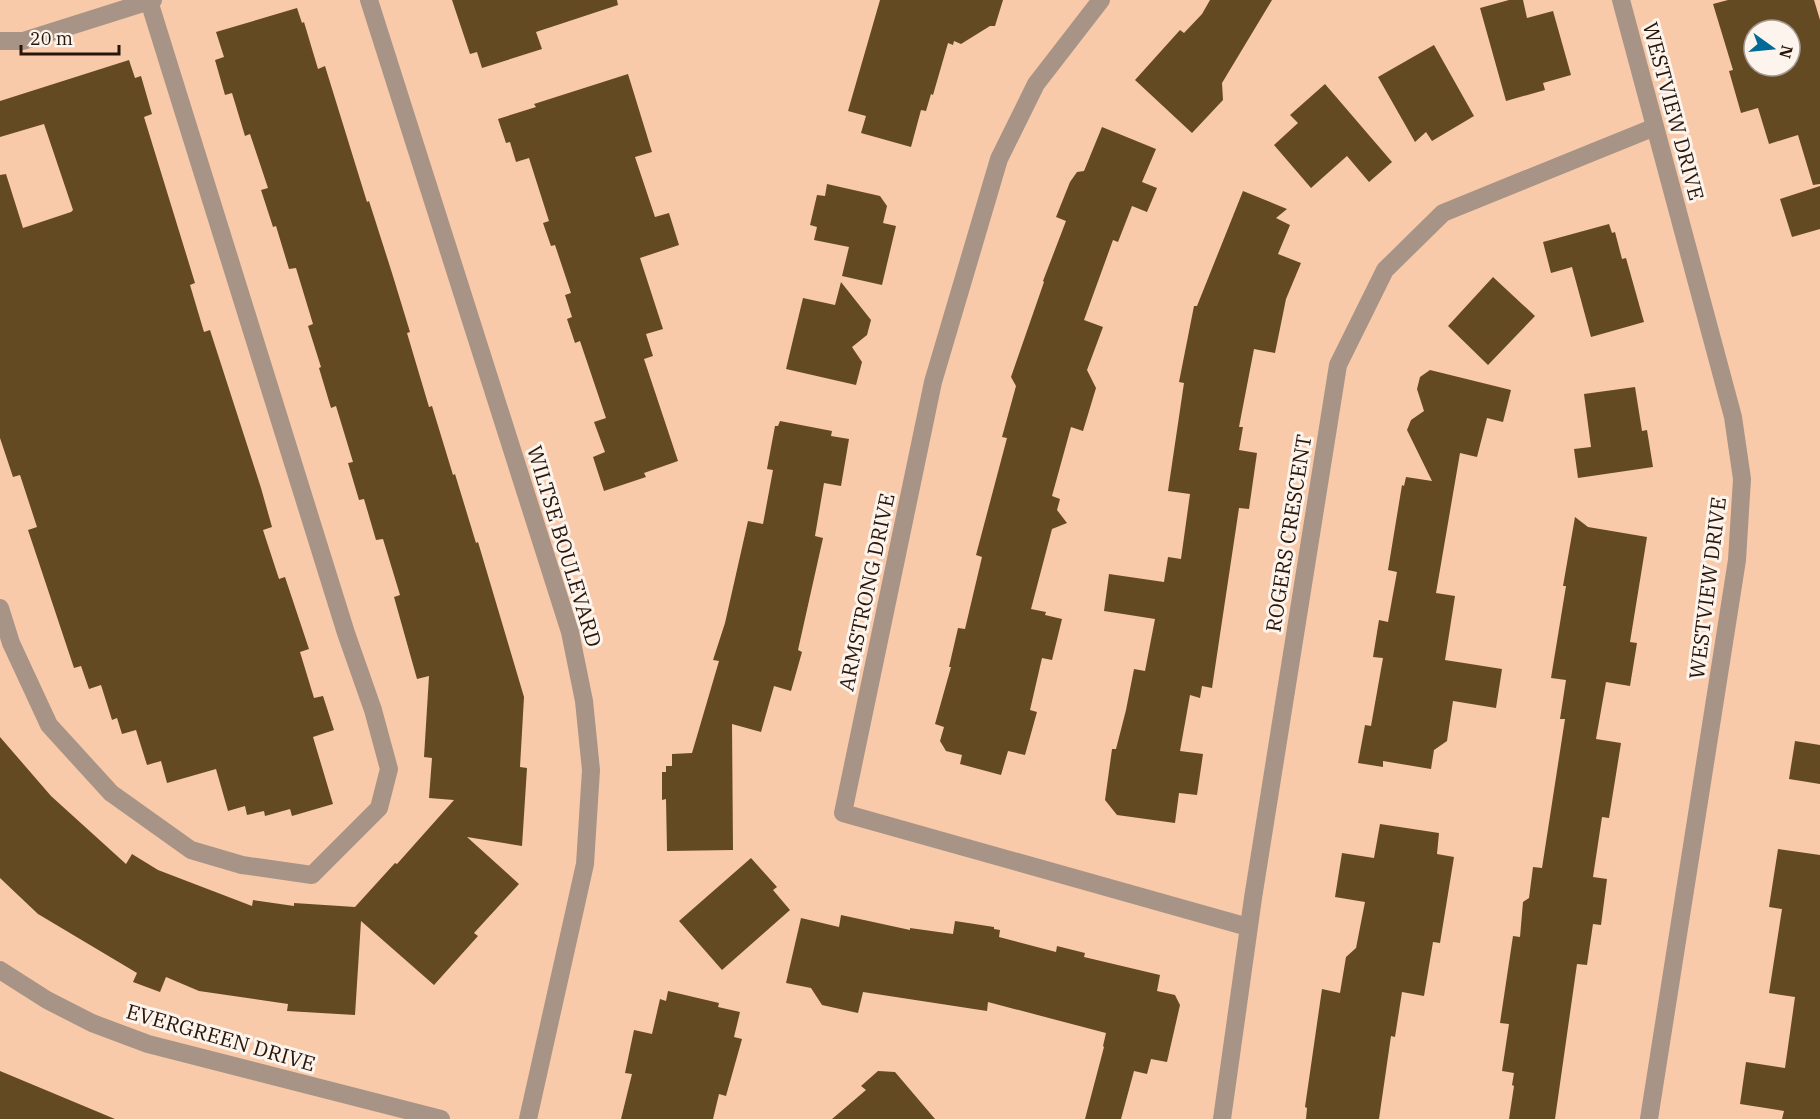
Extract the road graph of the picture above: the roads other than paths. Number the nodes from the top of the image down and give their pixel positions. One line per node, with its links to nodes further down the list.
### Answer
1 (369, 0): 11 (street, WILTSE BOULEVARD)
2 (1101, 0): 8 (street, ARMSTRONG DRIVE)
3 (1621, 0): 6 (street, WESTVIEW DRIVE)
4 (151, 1): 5 (street); 7 (street)
5 (0, 41)
6 (1655, 127): 8 (street, ROGERS CRESCENT); 13 (street, WESTVIEW DRIVE)
7 (0, 608)
8 (1248, 927): 12 (street, ROGERS CRESCENT)
9 (0, 970): 10 (street, EVERGREEN DRIVE)
10 (441, 1119)
11 (528, 1119)
12 (1222, 1119)
13 (1649, 1119)

